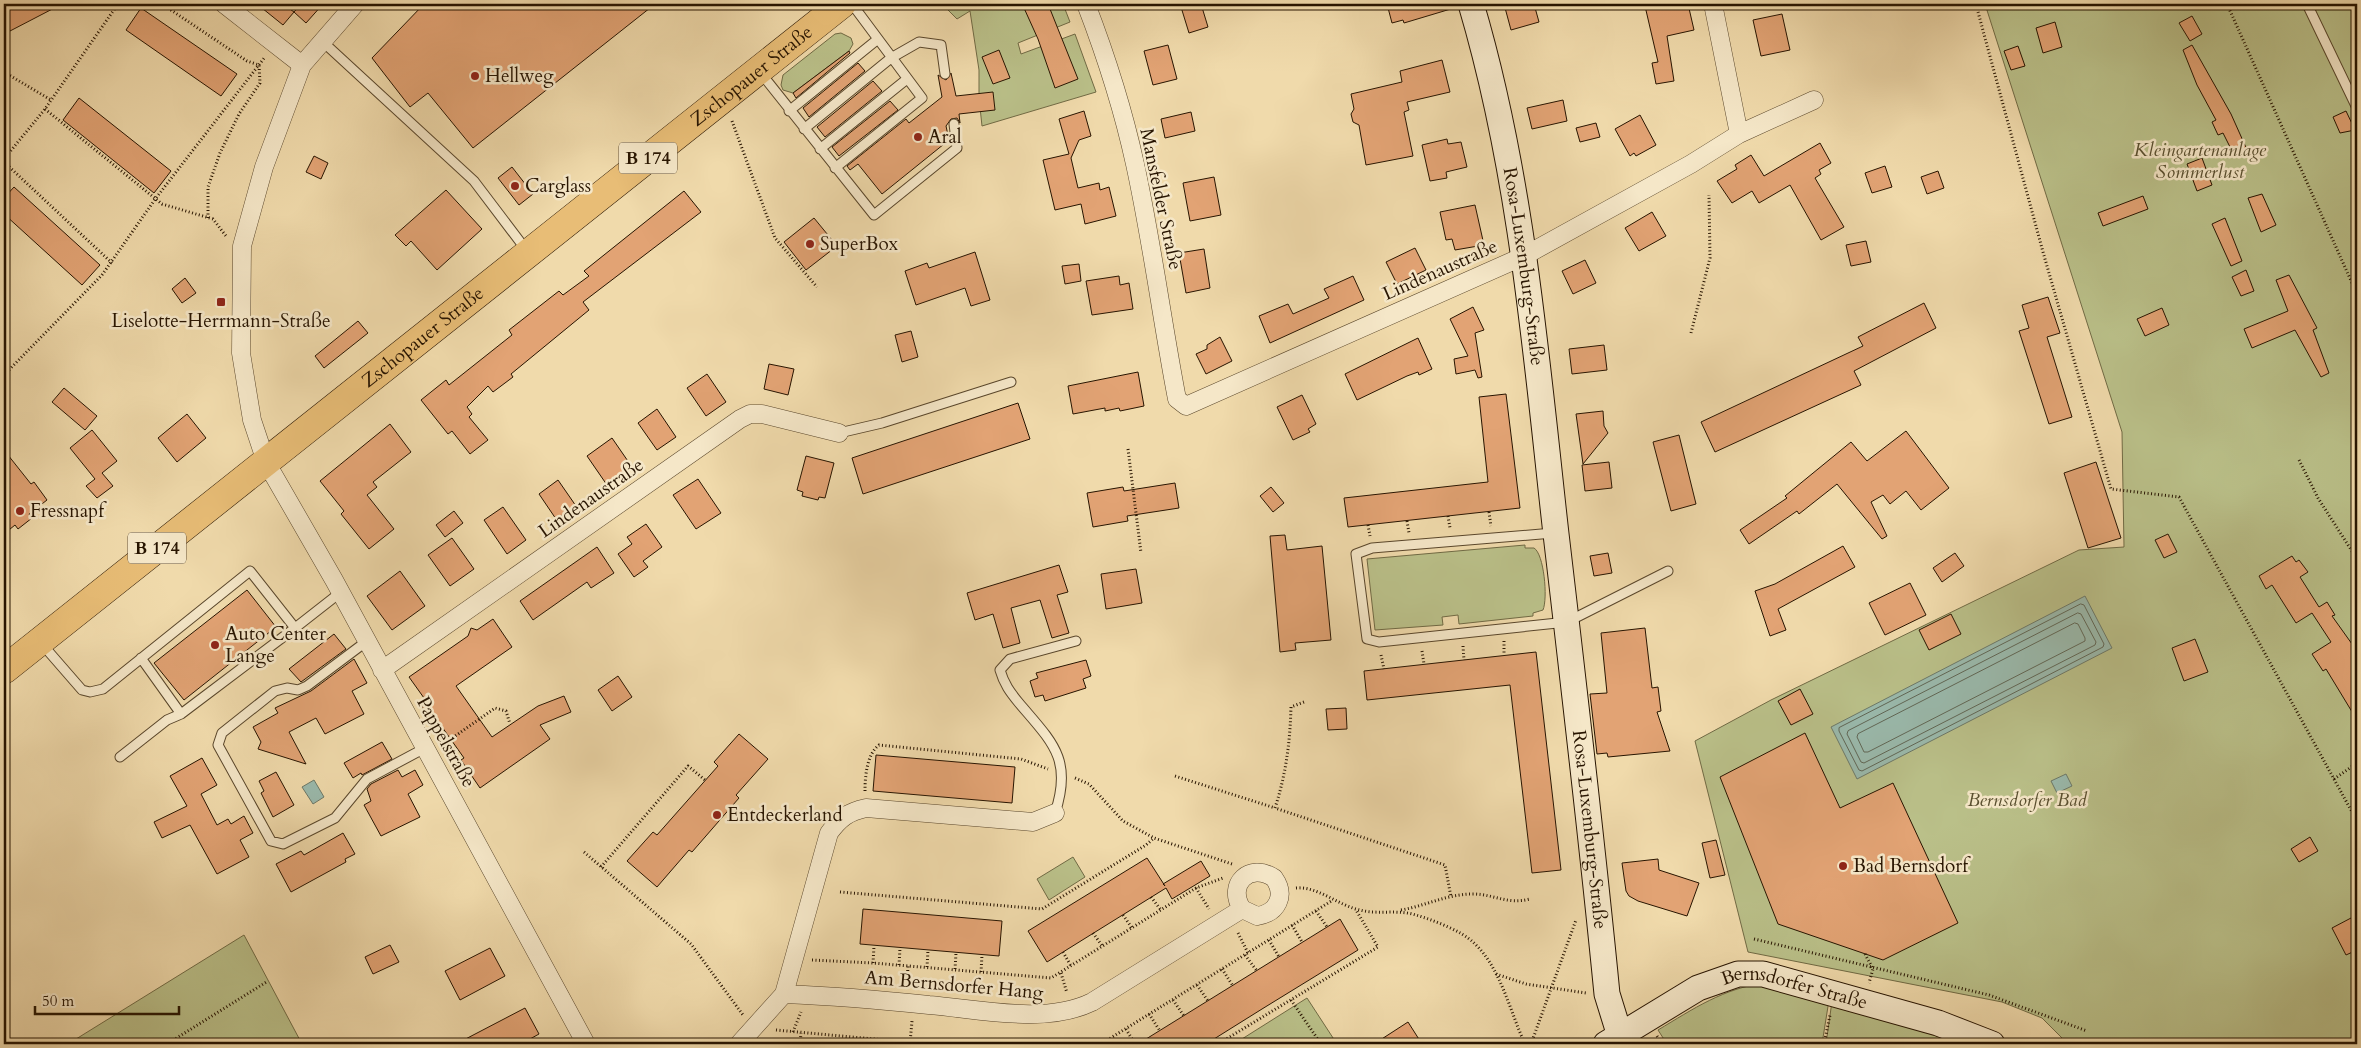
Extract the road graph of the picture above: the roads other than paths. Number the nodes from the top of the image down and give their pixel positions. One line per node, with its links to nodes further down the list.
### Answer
1 (224, 4): 12 (street)
2 (355, 4): 10 (street)
3 (842, 4): 13 (main road, Zschopauer Straße / B 174)
4 (852, 4): 9 (lane)
5 (1086, 4): 27 (street, Mansfelder Straße)
6 (1471, 4): 25 (street, Rosa-Luxemburg-Straße)
7 (1713, 4): 21 (street)
8 (2307, 4): 17 (lane)
9 (878, 39): 11 (lane); 18 (lane)
10 (322, 41): 12 (street); 24 (lane)
11 (892, 58): 14 (lane); 15 (lane); 20 (lane)
12 (302, 65): 29 (street)
13 (758, 70): 18 (lane); 24 (main road, Zschopauer Straße / B 174)
14 (945, 74)
15 (907, 79): 22 (lane); 23 (lane)
16 (1814, 100): 21 (street, Lindenaustraße)
17 (2357, 108)
18 (789, 111): 20 (lane)
19 (954, 124): 23 (lane)
20 (804, 129): 22 (lane)
21 (1739, 134): 25 (street, Lindenaustraße)
22 (820, 150): 23 (lane)
23 (835, 168)
24 (529, 253): 29 (main road, Zschopauer Straße / B 174)
25 (1524, 256): 27 (street, Lindenaustraße); 30 (street, Rosa-Luxemburg-Straße)
26 (1011, 382): 28 (lane)
27 (1182, 404)
28 (839, 433): 40 (street, Lindenaustraße)
29 (266, 462): 32 (street, Pappelstraße); 35 (main road, Zschopauer Straße / B 174)
30 (1556, 533): 33 (street, Rosa-Luxemburg-Straße); 33 (lane)
31 (1668, 571): 33 (lane)
32 (341, 592): 34 (lane); 36 (street, Pappelstraße)
33 (1567, 622): 47 (street, Rosa-Luxemburg-Straße)
34 (295, 628): 38 (lane); 41 (lane)
35 (40, 641): 38 (lane); 39 (main road, Zschopauer Straße / B 174)
36 (367, 641): 40 (street, Pappelstraße); 42 (lane)
37 (1076, 641): 44 (lane)
38 (142, 658): 41 (lane)
39 (4, 670)
40 (382, 670): 42 (street, Pappelstraße)
41 (181, 714): 43 (lane)
42 (425, 748): 48 (street, Pappelstraße)
43 (120, 757)
44 (1055, 813): 46 (street)
45 (1242, 909): 45 (street); 46 (street, Am Bernsdorfer Hang)
46 (784, 994): 49 (street)
47 (1617, 1041): 50 (street, Bernsdorfer Straße)
48 (586, 1044)
49 (739, 1044)
50 (1992, 1044)

